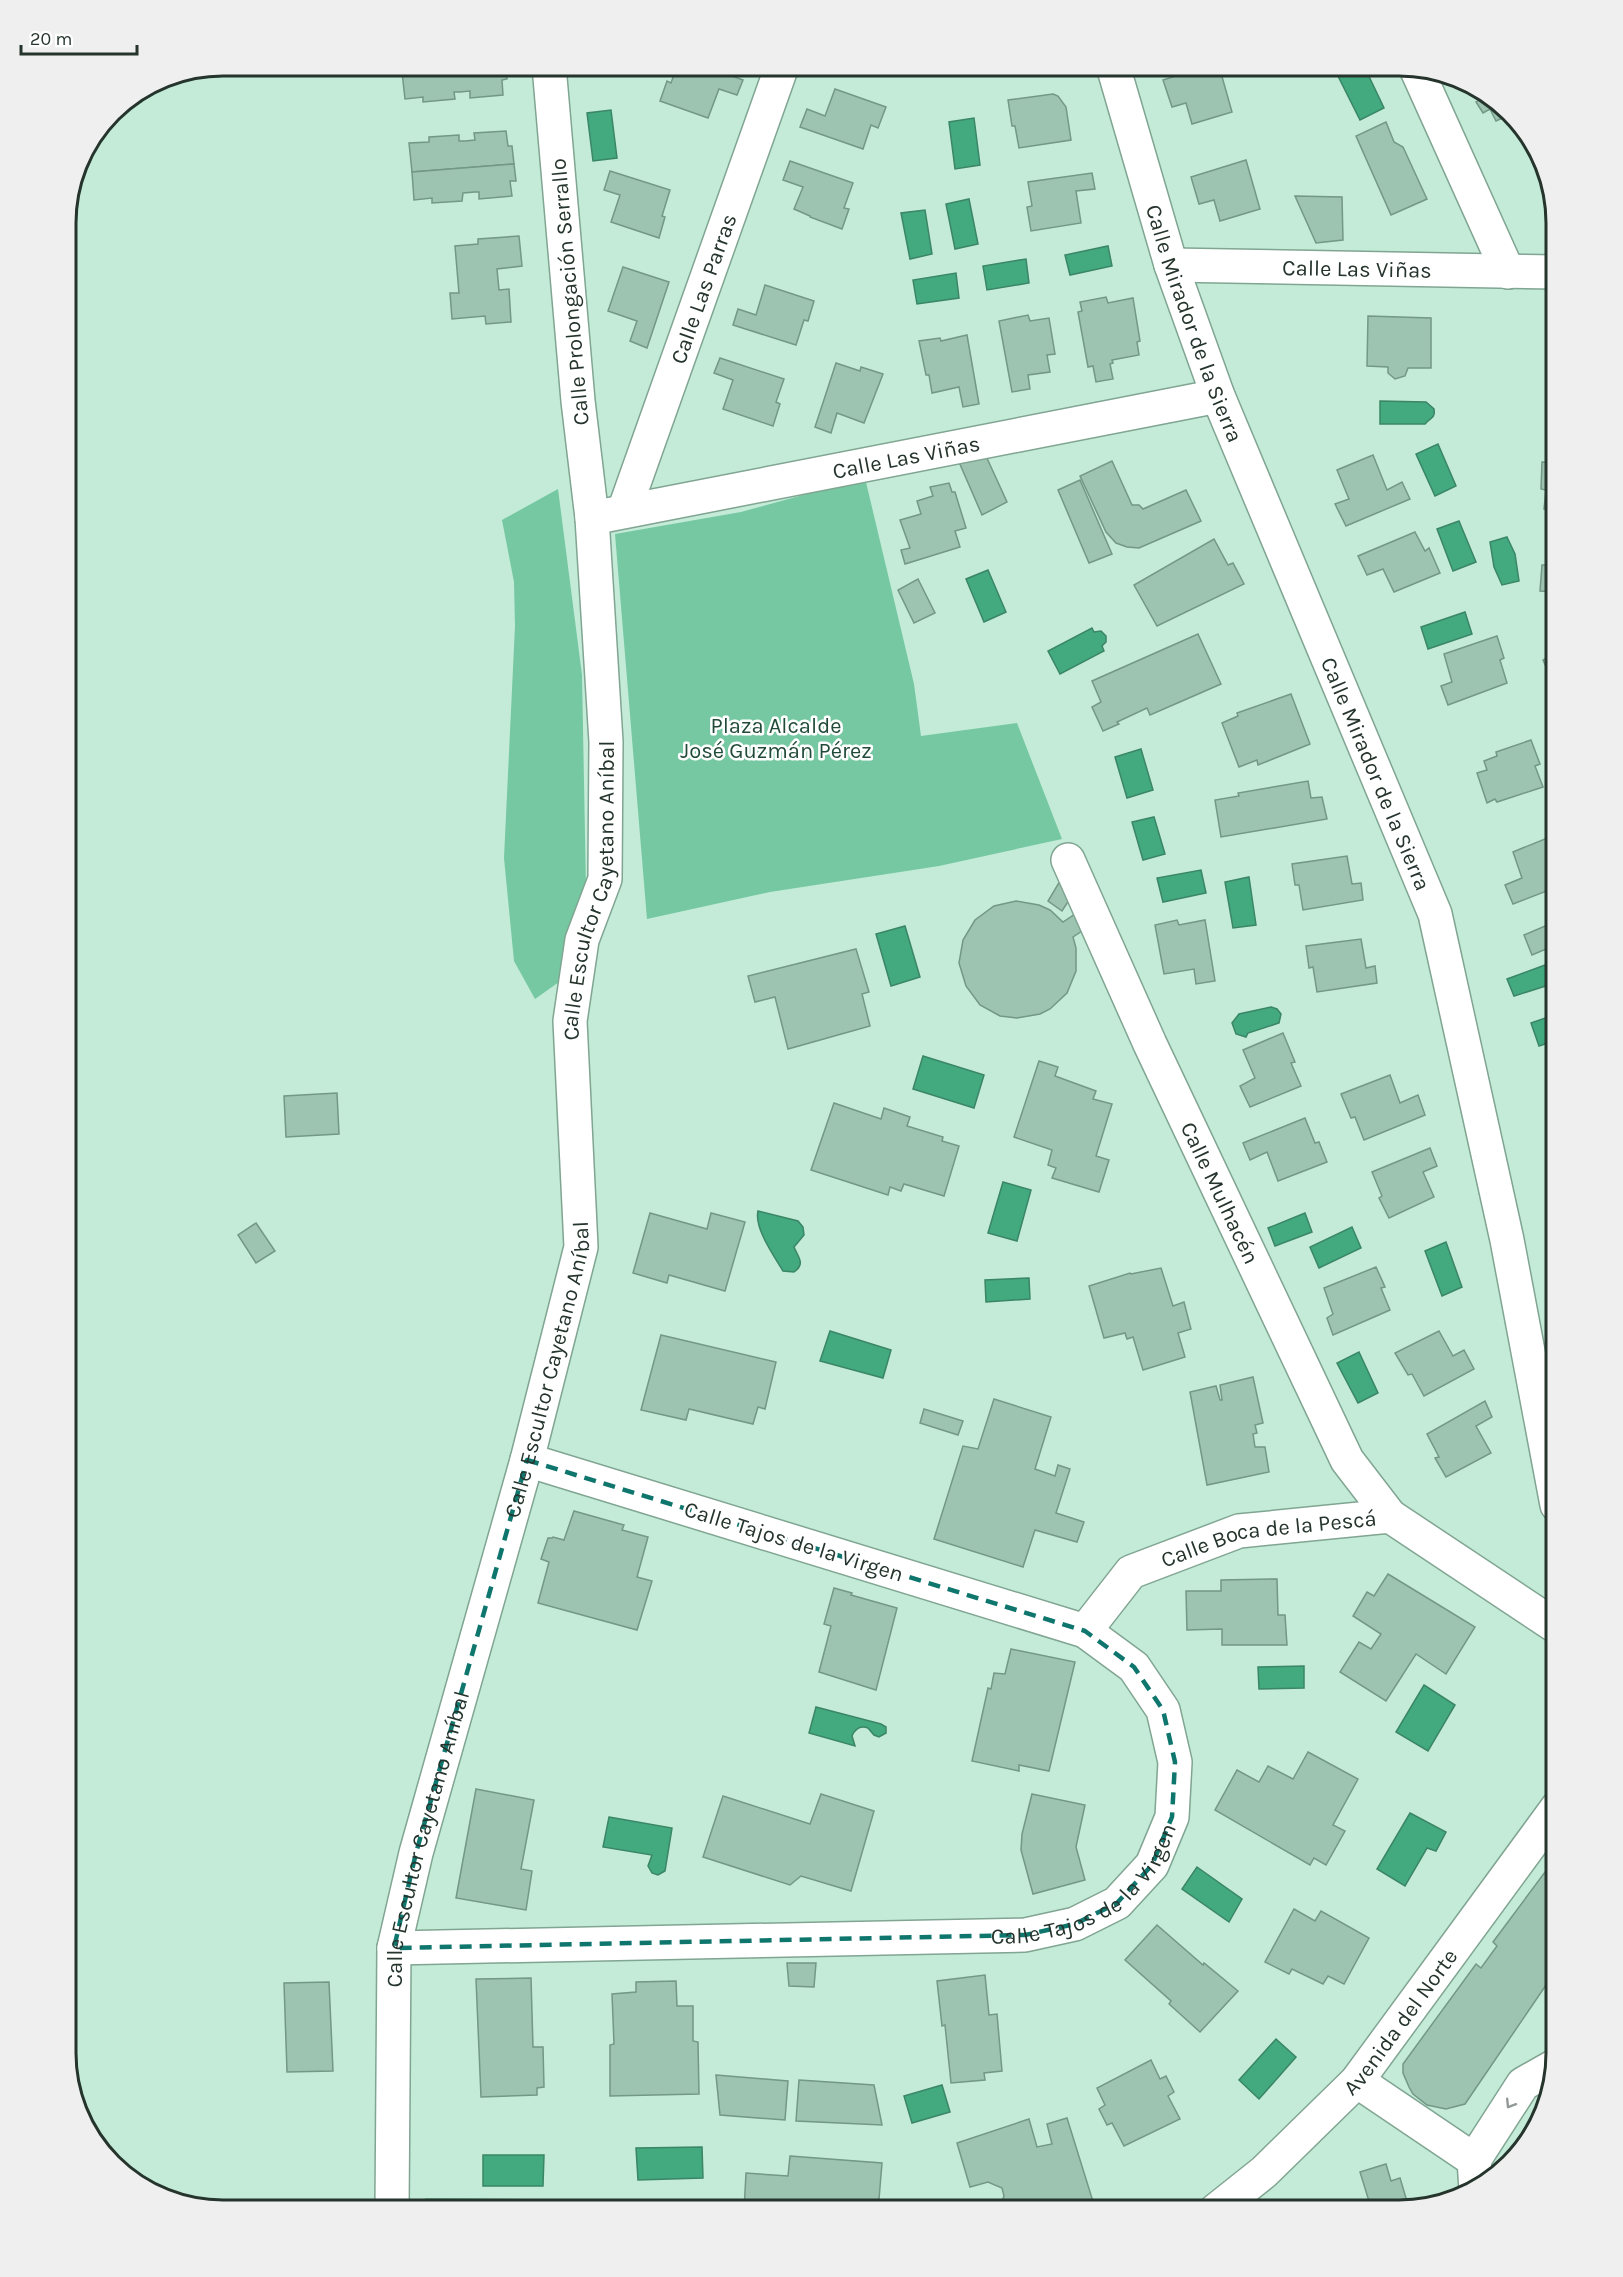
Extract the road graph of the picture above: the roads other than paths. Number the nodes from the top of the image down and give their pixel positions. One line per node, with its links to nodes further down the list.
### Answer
1 (550, 76): 10 (street, Calle Prolongación Serrallo)
2 (778, 76): 9 (street, Calle Las Parras)
3 (1116, 77): 5 (street, Calle Mirador de la Sierra)
4 (1421, 78): 6 (street)
5 (1171, 265): 6 (street, Calle Las Viñas); 8 (street, Calle Mirador de la Sierra)
6 (1508, 272): 7 (street, Calle Las Viñas)
7 (1546, 272)
8 (1218, 396): 9 (street, Calle Las Viñas); 12 (street, Calle Mirador de la Sierra)
9 (624, 512): 10 (street, Calle Las Viñas)
10 (592, 518): 13 (street, Calle Escultor Cayetano Aníbal)
11 (1068, 860): 14 (street, Calle Mulhacén)
12 (1546, 1447)
13 (527, 1460): 16 (street, Calle Tajos de la Virgen); 18 (street, Calle Escultor Cayetano Aníbal)
14 (1390, 1516): 15 (street, Calle Boca de la Pescá); 16 (street, Calle Boca de la Pescá)
15 (1546, 1620)
16 (1085, 1631): 18 (street, Calle Tajos de la Virgen)
17 (1546, 1823): 20 (street, Avenida del Norte)
18 (394, 1948): 22 (street, Calle Escultor Cayetano Aníbal)
19 (1545, 2071): 21 (street, one-way to 21)
20 (1357, 2081): 21 (street); 23 (street, Avenida del Norte)
21 (1475, 2175)
22 (392, 2200)
23 (1229, 2200)

